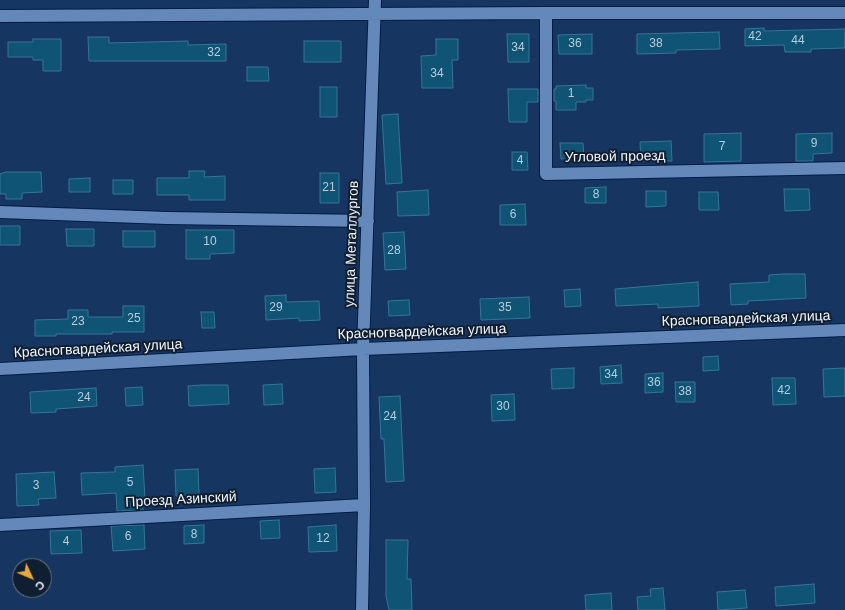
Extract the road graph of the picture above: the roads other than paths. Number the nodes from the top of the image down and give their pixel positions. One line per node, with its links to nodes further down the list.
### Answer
1 (375, 0): 4 (street, улица Металлургов)
2 (546, 13): 3 (street); 4 (street); 6 (street, Угловой проезд)
3 (845, 13)
4 (375, 14): 5 (street); 8 (street, улица Металлургов)
5 (0, 16)
6 (845, 168)
7 (0, 212): 8 (street)
8 (368, 221): 10 (street, улица Металлургов)
9 (845, 330): 10 (street, Красногвардейская улица)
10 (363, 349): 11 (street, Красногвардейская улица); 12 (street, улица Металлургов)
11 (0, 369)
12 (364, 505): 13 (street, Проезд Азинский); 14 (street, улица Металлургов)
13 (0, 525)
14 (362, 610)

